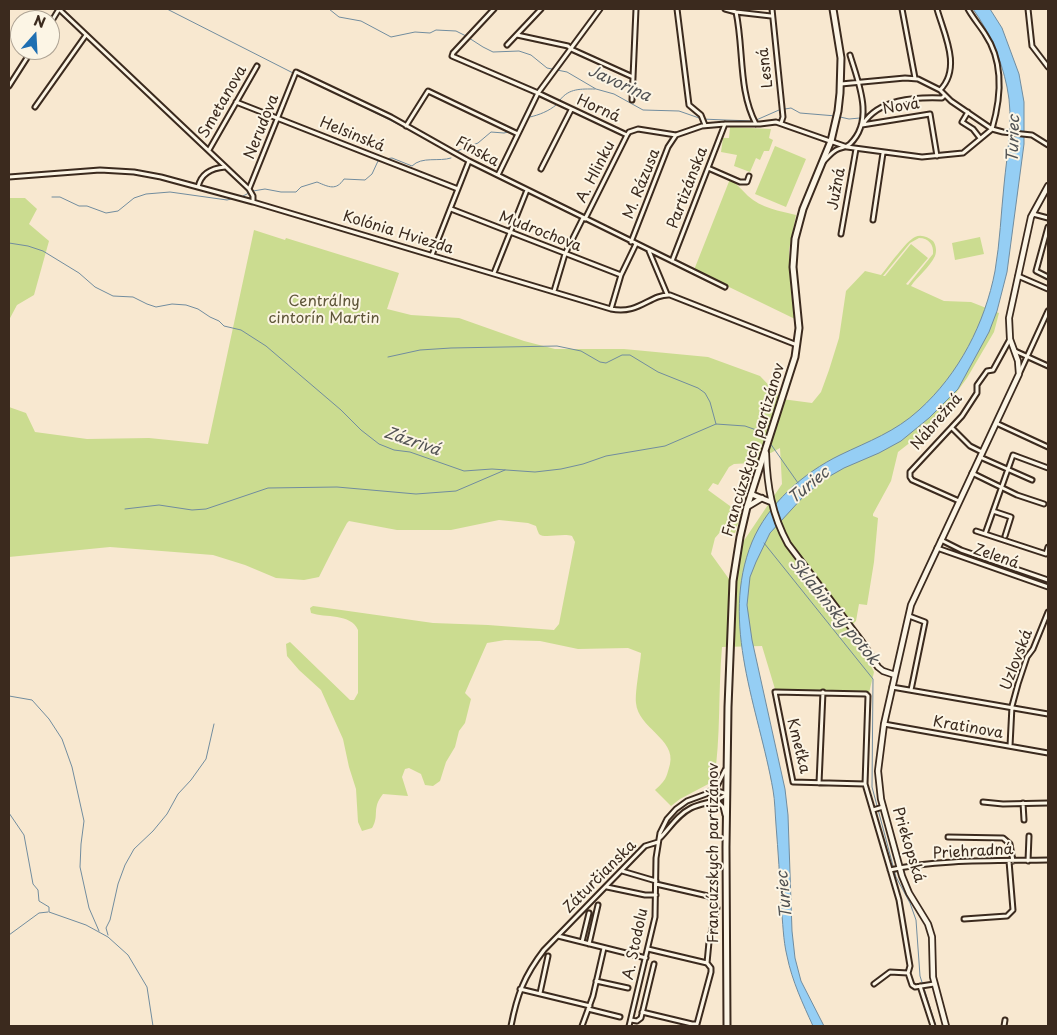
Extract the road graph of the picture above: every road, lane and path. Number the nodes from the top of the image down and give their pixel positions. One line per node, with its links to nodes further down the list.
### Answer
1 (59, 9): 16 (street)
2 (494, 9): 31 (street, Horná)
3 (541, 9): 17 (street)
4 (600, 9): 19 (street)
5 (636, 9): 25 (street)
6 (677, 9): 39 (street)
7 (725, 9): 14 (street)
8 (772, 9): 15 (street, Lesná)
9 (835, 9): 28 (main road, Francúzskych partizánov)
10 (902, 9): 26 (street)
11 (937, 9): 30 (street)
12 (968, 9): 45 (street)
13 (1028, 9): 23 (street)
14 (736, 12): 15 (street); 40 (street)
15 (771, 16): 41 (street, Lesná)
16 (86, 35): 35 (street); 54 (street)
17 (517, 35): 18 (street); 19 (street)
18 (507, 46)
19 (571, 49): 25 (street); 31 (street)
20 (850, 54): 27 (street)
21 (26, 60): 29 (street)
22 (257, 66): 34 (street, Smetanova)
23 (1048, 67)
24 (296, 72): 38 (street, Nerudova); 44 (street, Fínska)
25 (634, 77): 33 (street)
26 (915, 78): 27 (street); 30 (street)
27 (858, 83): 28 (street); 43 (street)
28 (841, 84): 50 (main road, Francúzskych partizánov)
29 (9, 86)
30 (940, 90): 32 (street)
31 (538, 94): 36 (street, Horná); 46 (street)
32 (945, 95): 37 (street); 43 (street)
33 (632, 100)
34 (236, 102): 38 (street, Helsinská); 54 (street, Smetanova)
35 (35, 107)
36 (571, 110): 47 (street, Horná); 61 (street)
37 (968, 112): 45 (street); 49 (street)
38 (278, 118): 67 (street, Nerudova); 68 (street, Helsinská)
39 (704, 122): 42 (street, Horná); 48 (street, Horná)
40 (755, 122): 41 (street, Horná); 42 (street, Horná)
41 (781, 123): 50 (street, Horná)
42 (725, 124): 60 (street, Partizánska)
43 (862, 125): 52 (street); 56 (street, Nová)
44 (406, 126): 46 (street); 57 (street, Fínska)
45 (992, 129): 49 (street, Horná); 51 (street)
46 (518, 134): 62 (street)
47 (627, 135): 48 (street, Horná); 73 (street, A. Hlinku)
48 (676, 135): 79 (street, M. Rázusa)
49 (980, 138): 56 (street, Horná)
50 (831, 141): 52 (street, Horná); 58 (main road, Francúzskych partizánov)
51 (1048, 144)
52 (846, 147): 53 (street, Horná); 58 (street)
53 (856, 148): 55 (street, Horná); 78 (street, Južná)
54 (208, 150): 59 (street)
55 (883, 152): 56 (street, Horná); 75 (street)
56 (937, 156)
57 (470, 161): 62 (street, Fínska); 68 (street)
58 (822, 162): 97 (main road, Francúzskych partizánov)
59 (226, 166): 66 (street); 67 (street)
60 (708, 168): 63 (street); 84 (street, Partizánska)
61 (540, 169)
62 (498, 175): 69 (street, Fínska)
63 (749, 176)
64 (9, 177): 66 (street, Kolónia Hviezda)
65 (1048, 186): 72 (street)
66 (198, 187): 70 (street, Kolónia Hviezda)
67 (249, 189): 70 (street)
68 (458, 189): 71 (street)
69 (527, 190): 73 (street, Fínska); 77 (street)
70 (253, 202): 83 (street, Kolónia Hviezda)
71 (451, 209): 77 (street, Mudrochova); 83 (street)
72 (1033, 214): 74 (street); 87 (street)
73 (584, 218): 79 (street, Fínska); 82 (street, A. Hlinku)
74 (1048, 218)
75 (872, 220)
76 (1048, 227): 88 (street)
77 (510, 232): 82 (street, Mudrochova); 85 (street)
78 (841, 234)
79 (631, 242): 80 (street, Fínska)
80 (636, 244): 81 (street, Fínska); 86 (street)
81 (649, 251): 84 (street, Fínska); 92 (street)
82 (565, 254): 86 (street, Mudrochova); 91 (street, A. Hlinku)
83 (432, 255): 85 (street, Kolónia Hviezda)
84 (672, 261): 89 (street, Fínska)
85 (494, 274): 91 (street, Kolónia Hviezda)
86 (621, 275): 93 (street)
87 (1018, 276): 90 (street); 96 (street)
88 (1048, 277)
89 (725, 288)
90 (1048, 289)
91 (554, 292): 93 (street, Kolónia Hviezda)
92 (667, 294): 93 (street, Kolónia Hviezda); 97 (street)
93 (611, 308)
94 (1048, 311): 95 (street)
95 (1046, 320): 99 (street)
96 (1010, 339): 98 (street); 103 (street, Nábrežná)
97 (797, 345): 105 (main road, Francúzskych partizánov)
98 (1014, 350): 99 (street); 101 (street)
99 (1027, 356): 100 (street); 101 (street)
100 (1048, 366)
101 (1019, 374): 102 (street, Priekopská)
102 (996, 424): 104 (street); 106 (street, Priekopská)
103 (952, 428): 106 (street); 114 (street, Nábrežná)
104 (1048, 446)
105 (766, 453): 112 (main road, Francúzskych partizánov); 115 (street)
106 (981, 454): 108 (street); 109 (street, Priekopská)
107 (1048, 468): 108 (street)
108 (1008, 470): 110 (street); 111 (street)
109 (972, 473): 111 (street); 114 (street, Priekopská)
110 (1032, 480)
111 (1002, 487): 116 (street); 118 (street)
112 (751, 494): 113 (street); 117 (main road, Francúzskych partizánov)
113 (762, 498): 115 (street); 117 (street)
114 (959, 501): 122 (street, Priekopská)
115 (772, 504): 129 (street)
116 (1044, 504)
117 (747, 508): 138 (main road, Francúzskych partizánov)
118 (993, 511): 120 (street); 121 (street)
119 (976, 531): 120 (street)
120 (985, 534): 123 (street)
121 (1005, 536)
122 (941, 540): 124 (street, Priekopská); 125 (street, Zelená)
123 (1048, 547)
124 (937, 548): 126 (street, Zelená); 128 (street, Priekopská)
125 (1048, 580)
126 (1048, 587)
127 (1048, 612): 133 (street, Uzlovská)
128 (908, 616): 129 (street, Priekopská); 131 (street)
129 (895, 675): 130 (street, Priekopská)
130 (892, 687): 131 (street); 135 (street, Priekopská)
131 (911, 690): 133 (street)
132 (823, 692): 139 (street, Kmeťka); 139 (street, Kmeťka); 140 (street)
133 (1012, 708): 134 (street); 136 (street, Uzlovská)
134 (1048, 714)
135 (884, 724): 136 (street, Kratinova); 147 (street, Priekopská)
136 (1010, 746): 137 (street, Kratinova)
137 (1048, 753)
138 (727, 766): 141 (street, Záturčianska); 142 (main road, Francúzskych partizánov)
139 (819, 783): 140 (street, Kmeťka)
140 (865, 784): 148 (street)
141 (706, 794): 142 (street); 153 (street, Záturčianska)
142 (727, 794): 143 (street); 150 (main road, Francúzskych partizánov)
143 (717, 801): 150 (street); 153 (street)
144 (983, 802): 146 (street)
145 (1048, 802): 146 (street)
146 (1023, 803): 149 (street)
147 (881, 807): 148 (street); 157 (street, Priekopská)
148 (873, 810): 159 (street)
149 (1024, 820)
150 (726, 822): 191 (main road, Francúzskych partizánov)
151 (1029, 836): 156 (street)
152 (948, 838): 155 (street)
153 (659, 841): 158 (street, Záturčianska); 160 (street, A. Stodolu)
154 (1048, 860): 156 (street, Priehradná)
155 (1011, 861): 156 (street, Priehradná); 157 (street, Priehradná); 165 (street)
156 (1028, 861)
157 (898, 868): 159 (street, Priehradná); 178 (street, Priekopská)
158 (622, 870): 160 (street); 161 (street, Záturčianska)
159 (890, 870): 175 (street)
160 (656, 882): 162 (street, A. Stodolu); 173 (street)
161 (606, 887): 162 (street); 166 (street, Záturčianska)
162 (656, 895): 170 (street, A. Stodolu)
163 (598, 905): 168 (street)
164 (589, 913): 167 (street)
165 (964, 919)
166 (558, 936): 167 (street); 181 (street, Záturčianska)
167 (582, 942): 168 (street)
168 (589, 944): 169 (street)
169 (604, 948): 172 (street); 176 (street)
170 (648, 949): 172 (street, A. Stodolu); 173 (street)
171 (548, 956): 182 (street)
172 (646, 958): 186 (street, A. Stodolu)
173 (707, 963): 184 (street)
174 (654, 964): 184 (street, A. Stodolu)
175 (908, 972): 177 (street); 179 (street)
176 (596, 981): 180 (street); 183 (street)
177 (874, 984)
178 (934, 984): 179 (street); 193 (street, Priekopská)
179 (920, 986): 192 (street)
180 (628, 988)
181 (520, 989): 182 (street); 188 (street, Záturčianska)
182 (540, 993): 183 (street)
183 (589, 1007): 185 (street); 189 (street)
184 (642, 1012): 186 (street)
185 (620, 1017)
186 (631, 1020): 190 (street, A. Stodolu)
187 (1005, 1020): 194 (street)
188 (511, 1026)
189 (582, 1026)
190 (629, 1026)
191 (727, 1026)
192 (933, 1026)
193 (946, 1026)
194 (1004, 1026)

